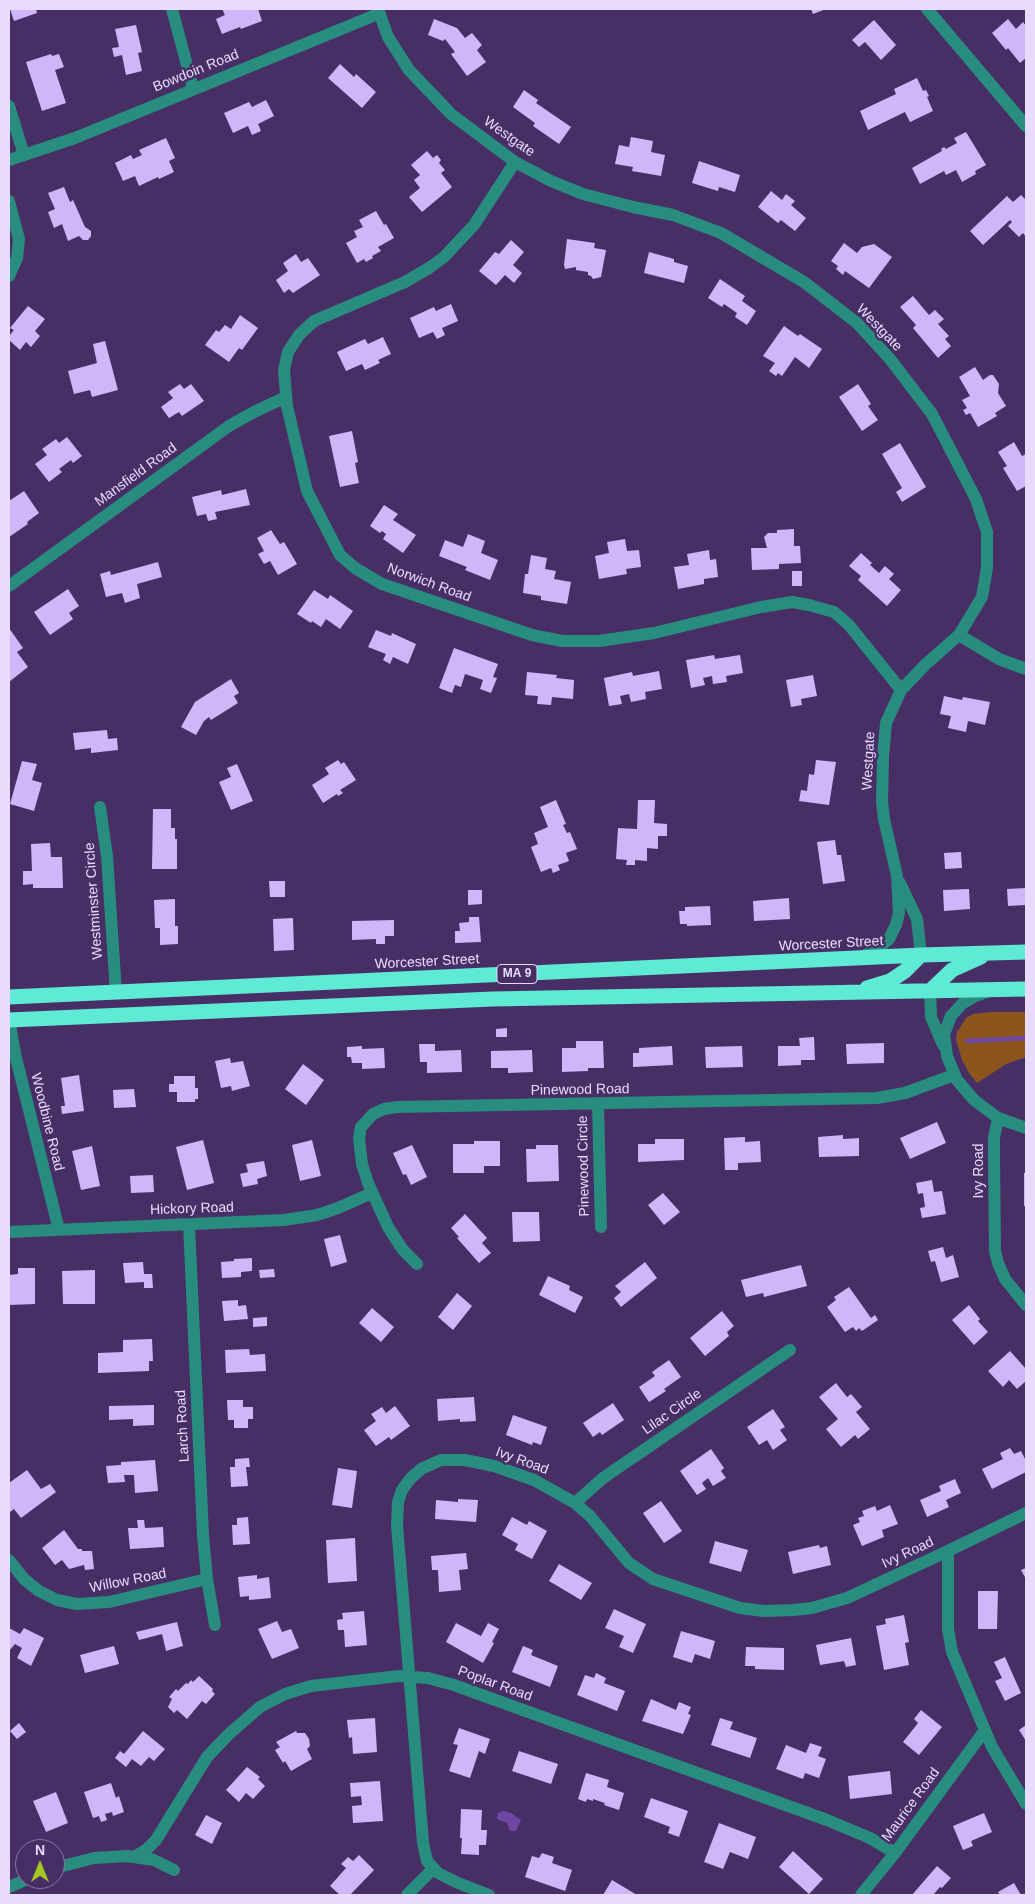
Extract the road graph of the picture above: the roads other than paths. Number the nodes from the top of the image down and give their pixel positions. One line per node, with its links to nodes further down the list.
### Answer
1 (172, 9): 4 (street)
2 (927, 9): 6 (street)
3 (378, 11): 4 (street, Bowdoin Road); 9 (street, Westgate)
4 (193, 88): 7 (street, Bowdoin Road)
5 (9, 106): 7 (street)
6 (1026, 126)
7 (24, 155): 8 (street, Bowdoin Road)
8 (9, 160)
9 (516, 162): 12 (street, Norwich Road); 14 (street, Westgate)
10 (9, 201): 11 (street)
11 (9, 276)
12 (286, 397): 13 (street, Mansfield Road); 16 (street, Norwich Road)
13 (9, 586)
14 (959, 636): 15 (street); 16 (street, Westgate)
15 (1026, 669)
16 (901, 690): 18 (street, Westgate)
17 (100, 807): 26 (street, Westminster Circle)
18 (897, 876): 21 (street, Westgate); 22 (street, Westgate)
19 (1002, 952): 20 (highway, Worcester Street / MA 9); 21 (highway, Worcester Street / MA 9); 25 (highway)
20 (1026, 952)
21 (921, 955): 22 (highway, Worcester Street / MA 9); 27 (highway)
22 (857, 959): 26 (highway, Worcester Street / MA 9)
23 (1026, 989): 24 (highway, MA 9)
24 (995, 990): 25 (highway, MA 9); 30 (street)
25 (930, 991): 27 (highway, MA 9); 30 (street)
26 (116, 992): 28 (highway, Worcester Street / MA 9)
27 (841, 994): 29 (highway, MA 9)
28 (9, 998)
29 (9, 1020): 38 (street, Woodbine Road)
30 (946, 1050): 31 (street)
31 (954, 1075): 32 (street, Pinewood Road); 33 (street)
32 (598, 1104): 35 (street, Pinewood Road); 37 (street, Pinewood Circle)
33 (998, 1118): 34 (street); 41 (street, Ivy Road)
34 (1026, 1128)
35 (372, 1193): 36 (street, Hickory Road); 40 (street, Pinewood Road)
36 (189, 1224): 38 (street, Hickory Road); 47 (street, Larch Road)
37 (600, 1227)
38 (58, 1230): 39 (street, Hickory Road)
39 (9, 1232)
40 (417, 1264)
41 (1026, 1305)
42 (790, 1350): 43 (street, Lilac Circle)
43 (575, 1503): 45 (street, Ivy Road); 49 (street, Ivy Road)
44 (1026, 1512): 45 (street, Ivy Road)
45 (948, 1551): 50 (street)
46 (9, 1560): 47 (street, Willow Road)
47 (207, 1579): 48 (street, Larch Road)
48 (215, 1625)
49 (409, 1676): 52 (street, Poplar Road); 53 (street, Poplar Road); 55 (street, Ivy Road)
50 (984, 1730): 51 (street); 52 (street, Maurice Road)
51 (1026, 1804)
52 (895, 1853): 59 (street, Maurice Road)
53 (136, 1856): 54 (street); 56 (street)
54 (65, 1865)
55 (433, 1869): 57 (street); 58 (street)
56 (174, 1870)
57 (407, 1895)
58 (489, 1895)
59 (861, 1895)

